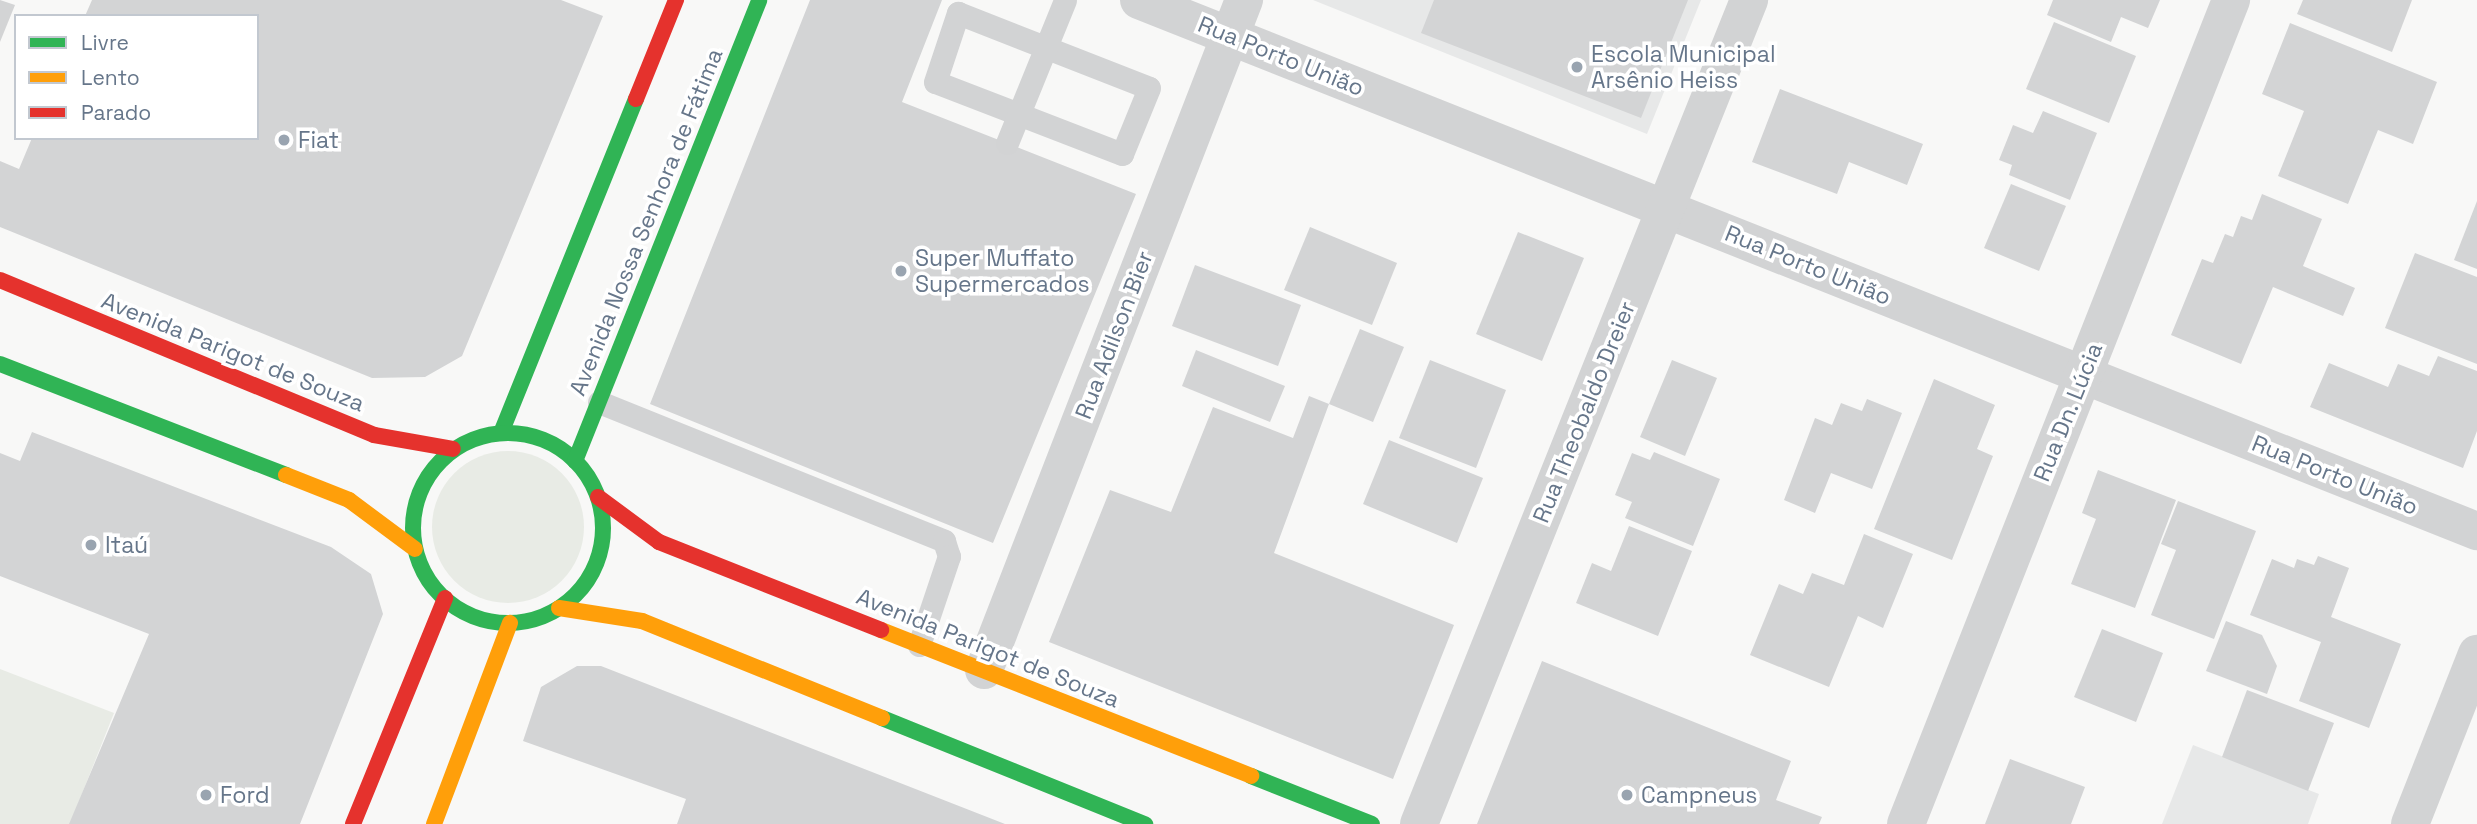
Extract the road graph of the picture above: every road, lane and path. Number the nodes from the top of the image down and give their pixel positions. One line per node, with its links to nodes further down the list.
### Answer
1 (676, 0): 17 (main road)
2 (759, 0): 16 (main road, Avenida Nossa Senhora de Fátima)
3 (1065, 0): 9 (lane)
4 (1139, 0): 8 (street, Rua Porto União)
5 (1244, 0): 8 (street, Rua Adilson Bier)
6 (1749, 0): 12 (street, Rua Theobaldo Dreier)
7 (2231, 0): 15 (street, Rua Dn. Lúcia)
8 (1230, 36): 12 (street, Rua Porto União); 28 (street, Rua Adilson Bier)
9 (1045, 47): 10 (lane); 10 (lane); 10 (lane)
10 (1018, 115): 11 (lane)
11 (1007, 143)
12 (1665, 209): 15 (street, Rua Porto União); 33 (street, Rua Theobaldo Dreier)
13 (0, 281): 18 (main road, Avenida Parigot de Souza)
14 (0, 364): 22 (main road)
15 (2083, 375): 21 (street, Rua Porto União); 34 (street, Rua Dn. Lúcia)
16 (599, 402): 19 (main road, Avenida Nossa Senhora de Fátima); 26 (lane)
17 (501, 433): 18 (main road, Avenida Parigot de Souza); 19 (main road, Avenida Parigot de Souza)
18 (453, 449): 22 (main road, Avenida Parigot de Souza)
19 (575, 461): 20 (main road, Avenida Parigot de Souza)
20 (598, 497): 24 (main road, Avenida Parigot de Souza); 26 (main road, Avenida Parigot de Souza)
21 (2477, 531)
22 (415, 549): 23 (main road)
23 (445, 598): 25 (main road); 29 (main road)
24 (559, 608): 25 (main road, Avenida Parigot de Souza); 31 (main road, Avenida Parigot de Souza)
25 (510, 623): 30 (main road)
26 (919, 645): 28 (main road, Avenida Parigot de Souza)
27 (2477, 654): 35 (street)
28 (984, 670): 32 (main road, Avenida Parigot de Souza)
29 (353, 824)
30 (434, 824)
31 (1145, 824)
32 (1372, 824)
33 (1419, 824)
34 (1906, 824)
35 (2410, 824)

